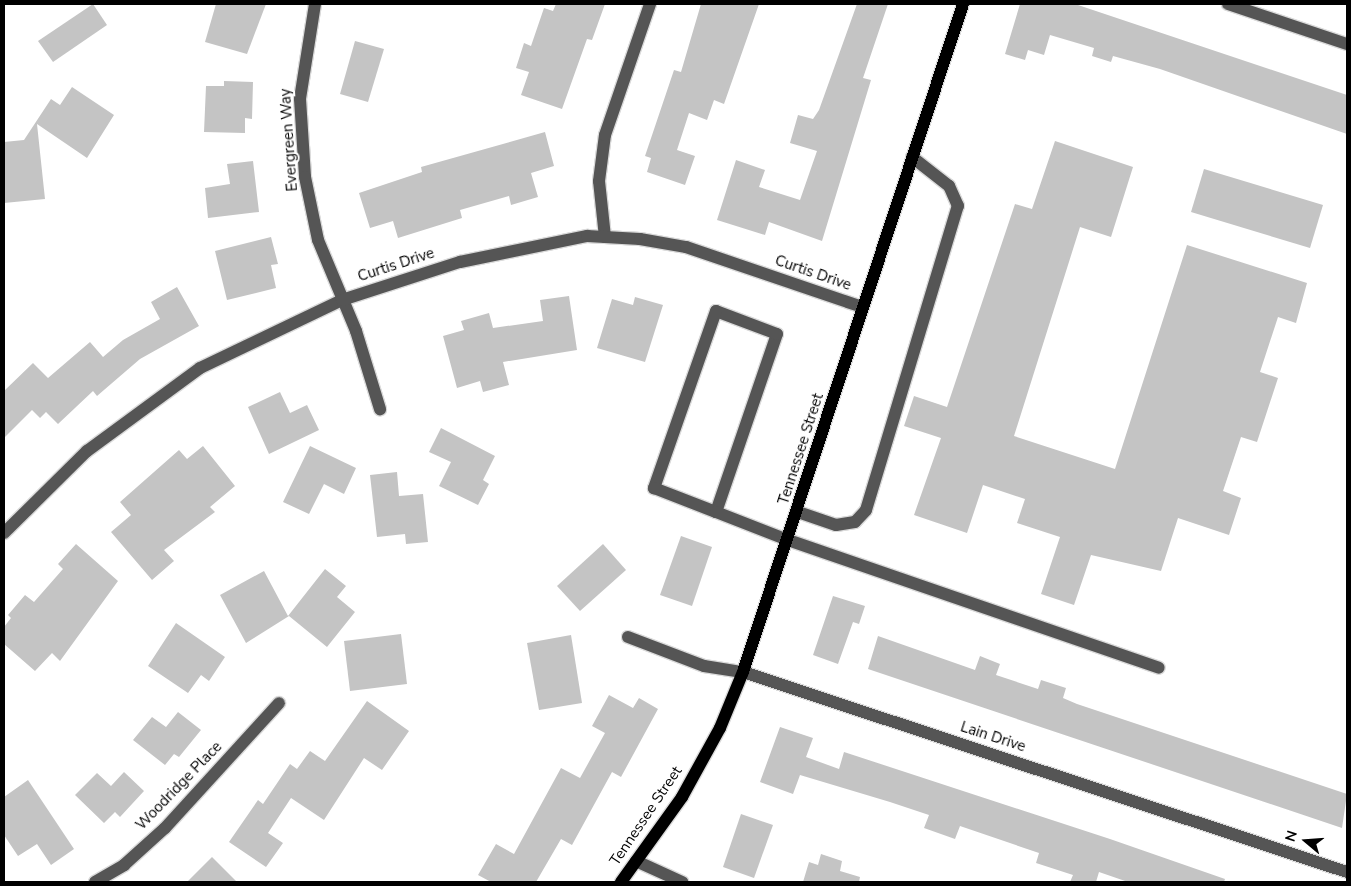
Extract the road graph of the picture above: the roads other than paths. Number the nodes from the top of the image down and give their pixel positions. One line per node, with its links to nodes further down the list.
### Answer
1 (315, 4): 8 (street, Evergreen Way)
2 (650, 4): 7 (street)
3 (963, 4): 6 (main road, Tennessee Street)
4 (1228, 4): 5 (street)
5 (1347, 44)
6 (912, 157): 9 (main road, Tennessee Street); 12 (street)
7 (605, 237): 8 (street, Curtis Drive); 9 (street, Curtis Drive)
8 (342, 300): 10 (street, Evergreen Way); 13 (street, Curtis Drive)
9 (862, 307): 12 (main road, Tennessee Street)
10 (380, 409)
11 (716, 512): 11 (street); 14 (street)
12 (798, 512): 14 (main road, Tennessee Street)
13 (4, 533)
14 (788, 540): 16 (street); 17 (main road, Tennessee Street)
15 (628, 637): 17 (street, Lain Drive)
16 (1159, 668)
17 (743, 672): 19 (main road, Tennessee Street); 20 (street, Lain Drive)
18 (279, 703): 21 (street, Woodridge Place)
19 (636, 861): 22 (main road, Tennessee Street); 23 (street)
20 (1347, 872)
21 (95, 882)
22 (621, 882)
23 (682, 882)

